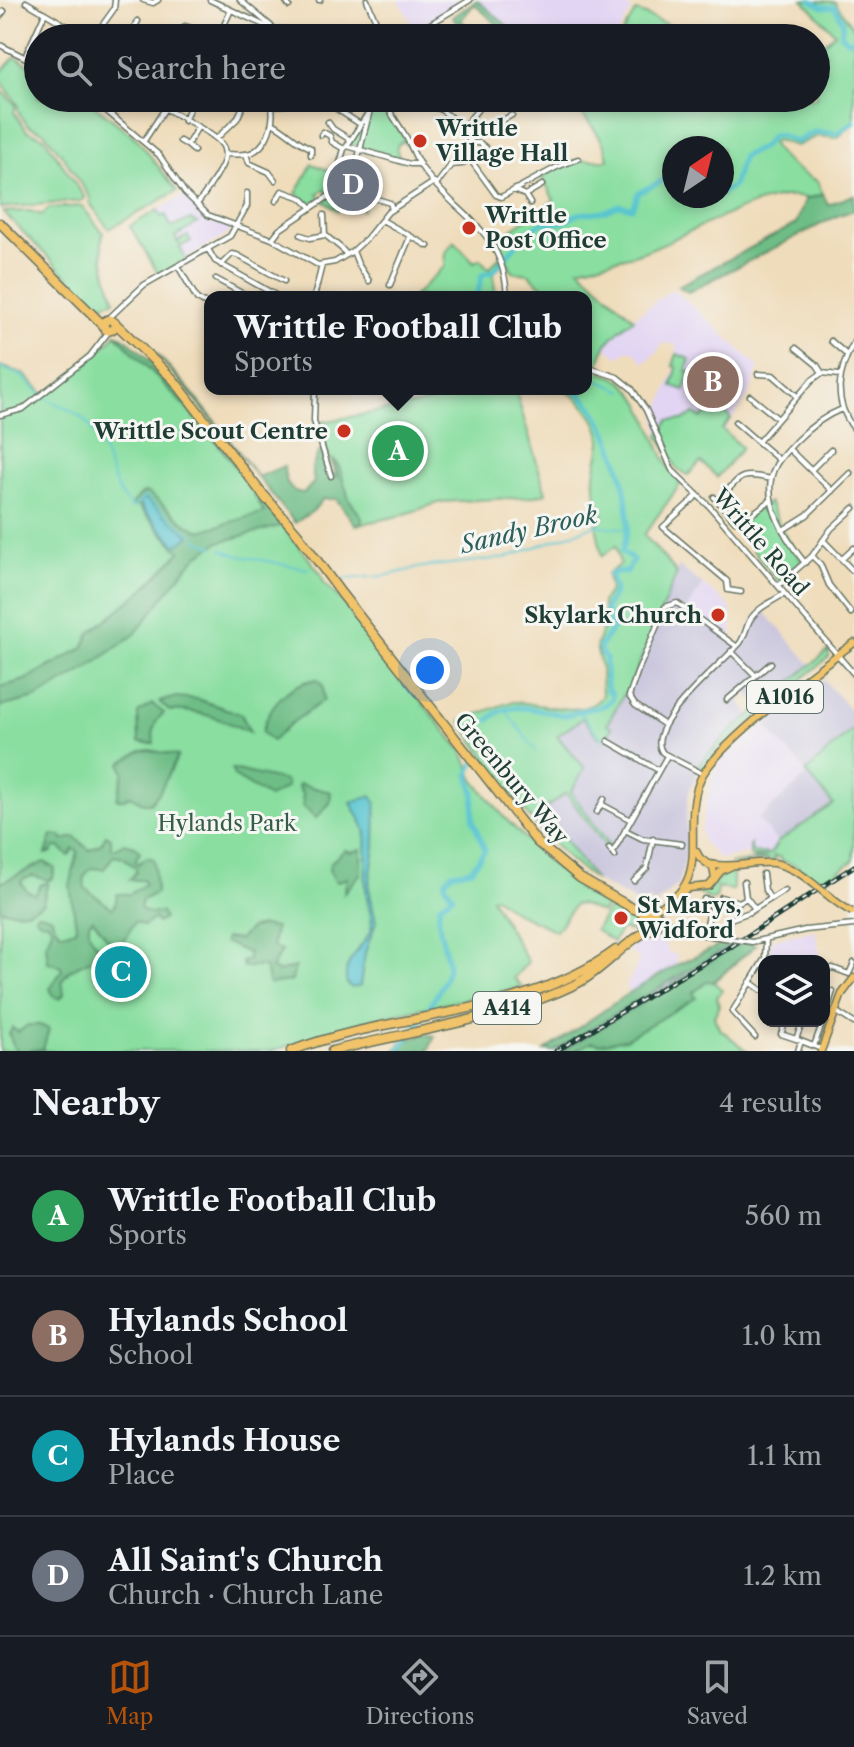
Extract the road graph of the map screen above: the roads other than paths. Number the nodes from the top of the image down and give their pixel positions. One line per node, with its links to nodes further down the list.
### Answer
1 (115, 0): 18 (street)
2 (143, 0): 3 (street)
3 (158, 0)
4 (210, 0): 11 (street)
5 (240, 0): 22 (street)
6 (285, 0): 10 (street)
7 (367, 0): 23 (street)
8 (470, 0): 24 (street)
9 (26, 2): 13 (street)
10 (289, 6)
11 (231, 10): 20 (street); 21 (street)
12 (4, 11): 14 (street)
13 (45, 13): 16 (street); 17 (street)
14 (0, 16)
15 (138, 21): 19 (street)
16 (40, 24)
17 (64, 24)
18 (103, 24)
19 (136, 24)
20 (226, 24)
21 (261, 24)
22 (267, 24)
23 (377, 24)
24 (430, 24)
25 (0, 45): 26 (street)
26 (24, 57)
27 (108, 112): 50 (street)
28 (163, 112): 50 (street)
29 (168, 112): 40 (street)
30 (188, 112): 40 (street)
31 (241, 112): 47 (street)
32 (272, 112): 42 (street)
33 (341, 112): 43 (street)
34 (368, 112): 43 (street)
35 (369, 112): 55 (street)
36 (390, 112): 63 (street)
37 (443, 112): 45 (street)
38 (476, 112): 45 (street)
39 (512, 115): 49 (street)
40 (184, 121): 44 (street)
41 (328, 122): 48 (street)
42 (272, 123): 59 (street); 60 (street)
43 (360, 124): 48 (street)
44 (198, 127): 47 (street); 52 (street)
45 (464, 127): 49 (street)
46 (321, 135): 53 (street)
47 (217, 137): 58 (street)
48 (349, 139): 53 (street)
49 (471, 140): 54 (street); 57 (street)
50 (144, 141): 77 (street)
51 (180, 141): 52 (street)
52 (187, 145): 56 (street)
53 (345, 147): 55 (street); 65 (street)
54 (486, 148)
55 (359, 149): 63 (street); 66 (street)
56 (194, 151)
57 (464, 151): 61 (street); 64 (street)
58 (225, 154): 59 (street); 77 (street)
59 (246, 154): 67 (street)
60 (311, 155)
61 (469, 159): 64 (street); 70 (street)
62 (578, 159): 70 (street)
63 (420, 164): 68 (street)
64 (450, 165): 68 (street)
65 (338, 170)
66 (354, 174)
67 (275, 180)
68 (435, 183): 78 (street); 102 (street)
69 (542, 185): 72 (street)
70 (514, 190): 72 (street)
71 (247, 193): 83 (street)
72 (525, 195): 76 (street)
73 (329, 196): 79 (street)
74 (374, 198): 78 (street)
75 (276, 201): 79 (street)
76 (530, 203)
77 (197, 205): 83 (street)
78 (393, 206): 81 (street)
79 (311, 207): 87 (street)
80 (324, 215): 85 (street)
81 (382, 220): 86 (street); 90 (street)
82 (0, 223): 104 (highway)
83 (234, 227): 87 (street); 89 (street)
84 (301, 235): 85 (street)
85 (325, 235): 91 (street)
86 (410, 237): 88 (street); 98 (street)
87 (272, 239): 93 (street)
88 (428, 246)
89 (208, 249): 92 (street); 94 (street)
90 (353, 251): 91 (street); 97 (street)
91 (347, 255): 93 (street)
92 (221, 265): 96 (street); 100 (street)
93 (322, 265): 101 (street)
94 (178, 266): 103 (street); 104 (street)
95 (216, 279): 99 (street)
96 (284, 281)
97 (369, 281)
98 (390, 285)
99 (238, 291)
100 (268, 291)
101 (316, 291)
102 (506, 291)
103 (204, 303)
104 (109, 325): 117 (street); 179 (highway, Greenbury Way)
105 (831, 341): 108 (street)
106 (854, 342): 108 (street)
107 (796, 348): 110 (street)
108 (847, 355): 112 (street)
109 (592, 369): 130 (street, Writtle Road)
110 (822, 373): 112 (street); 115 (street)
111 (758, 374): 115 (street)
112 (840, 376): 116 (street)
113 (315, 395): 127 (street)
114 (750, 396): 118 (street)
115 (797, 396): 118 (street)
116 (842, 409): 120 (street); 122 (street)
117 (0, 415)
118 (777, 418): 121 (street)
119 (735, 422): 121 (street)
120 (854, 429)
121 (758, 442): 124 (street)
122 (789, 449): 124 (street); 125 (street)
123 (831, 450): 125 (street)
124 (779, 460): 128 (street)
125 (811, 470): 129 (street)
126 (850, 473): 129 (street)
127 (331, 476)
128 (771, 479): 131 (street); 131 (street)
129 (832, 491): 133 (street)
130 (698, 495): 140 (street, Writtle Road); 141 (street)
131 (771, 500): 133 (street)
132 (854, 508): 134 (street)
133 (783, 530): 138 (street)
134 (823, 540): 136 (street); 137 (street)
135 (854, 548): 137 (street)
136 (813, 555): 138 (street); 143 (street)
137 (842, 559): 139 (street)
138 (805, 563): 140 (street)
139 (854, 572)
140 (778, 586): 142 (street, Writtle Road)
141 (741, 592)
142 (784, 594): 145 (street); 147 (street, Writtle Road)
143 (851, 613)
144 (854, 643): 147 (main road, A1016)
145 (736, 646): 146 (street); 152 (street)
146 (731, 651): 150 (street); 152 (street)
147 (837, 655): 149 (street, Writtle Road); 156 (main road, A1016)
148 (771, 663): 150 (street)
149 (854, 674)
150 (756, 676): 151 (street)
151 (732, 699)
152 (665, 725): 154 (street)
153 (608, 741): 155 (street)
154 (667, 756): 155 (street); 156 (street)
155 (659, 770): 158 (street)
156 (703, 774): 161 (main road, A1016)
157 (597, 812): 158 (street)
158 (631, 820): 159 (street)
159 (625, 830): 160 (street); 163 (street)
160 (653, 839): 162 (street); 169 (street)
161 (693, 843): 164 (main road); 166 (main road, A1016)
162 (682, 844)
163 (612, 852)
164 (708, 864): 165 (main road); 166 (main road); 168 (main road)
165 (732, 866): 168 (main road); 178 (main road, bridge)
166 (690, 872): 171 (main road); 179 (main road)
167 (763, 874): 176 (street)
168 (715, 879): 171 (main road)
169 (634, 881)
170 (744, 882): 174 (street)
171 (699, 887): 180 (main road)
172 (785, 890): 176 (street)
173 (721, 897): 174 (street)
174 (746, 898): 177 (street)
175 (704, 899): 182 (street)
176 (770, 899): 177 (street)
177 (755, 909): 183 (street)
178 (853, 913)
179 (647, 921): 180 (highway, Greenbury Way); 180 (street); 200 (highway, A414); 201 (highway, A414)
180 (661, 922): 182 (street)
181 (854, 925): 184 (street)
182 (704, 935): 183 (street)
183 (724, 938): 184 (street, bridge)
184 (766, 940): 188 (street)
185 (854, 963): 186 (street)
186 (830, 969)
187 (854, 978): 192 (main road)
188 (750, 982): 189 (street); 197 (street)
189 (758, 988)
190 (833, 991): 191 (street)
191 (831, 1001)
192 (835, 1011): 193 (street); 199 (main road)
193 (854, 1023)
194 (784, 1027): 198 (street)
195 (801, 1027): 198 (street)
196 (823, 1027): 199 (street)
197 (755, 1037)
198 (798, 1040): 199 (street); 202 (street)
199 (819, 1049)
200 (291, 1051)
201 (332, 1051)
202 (798, 1051)

